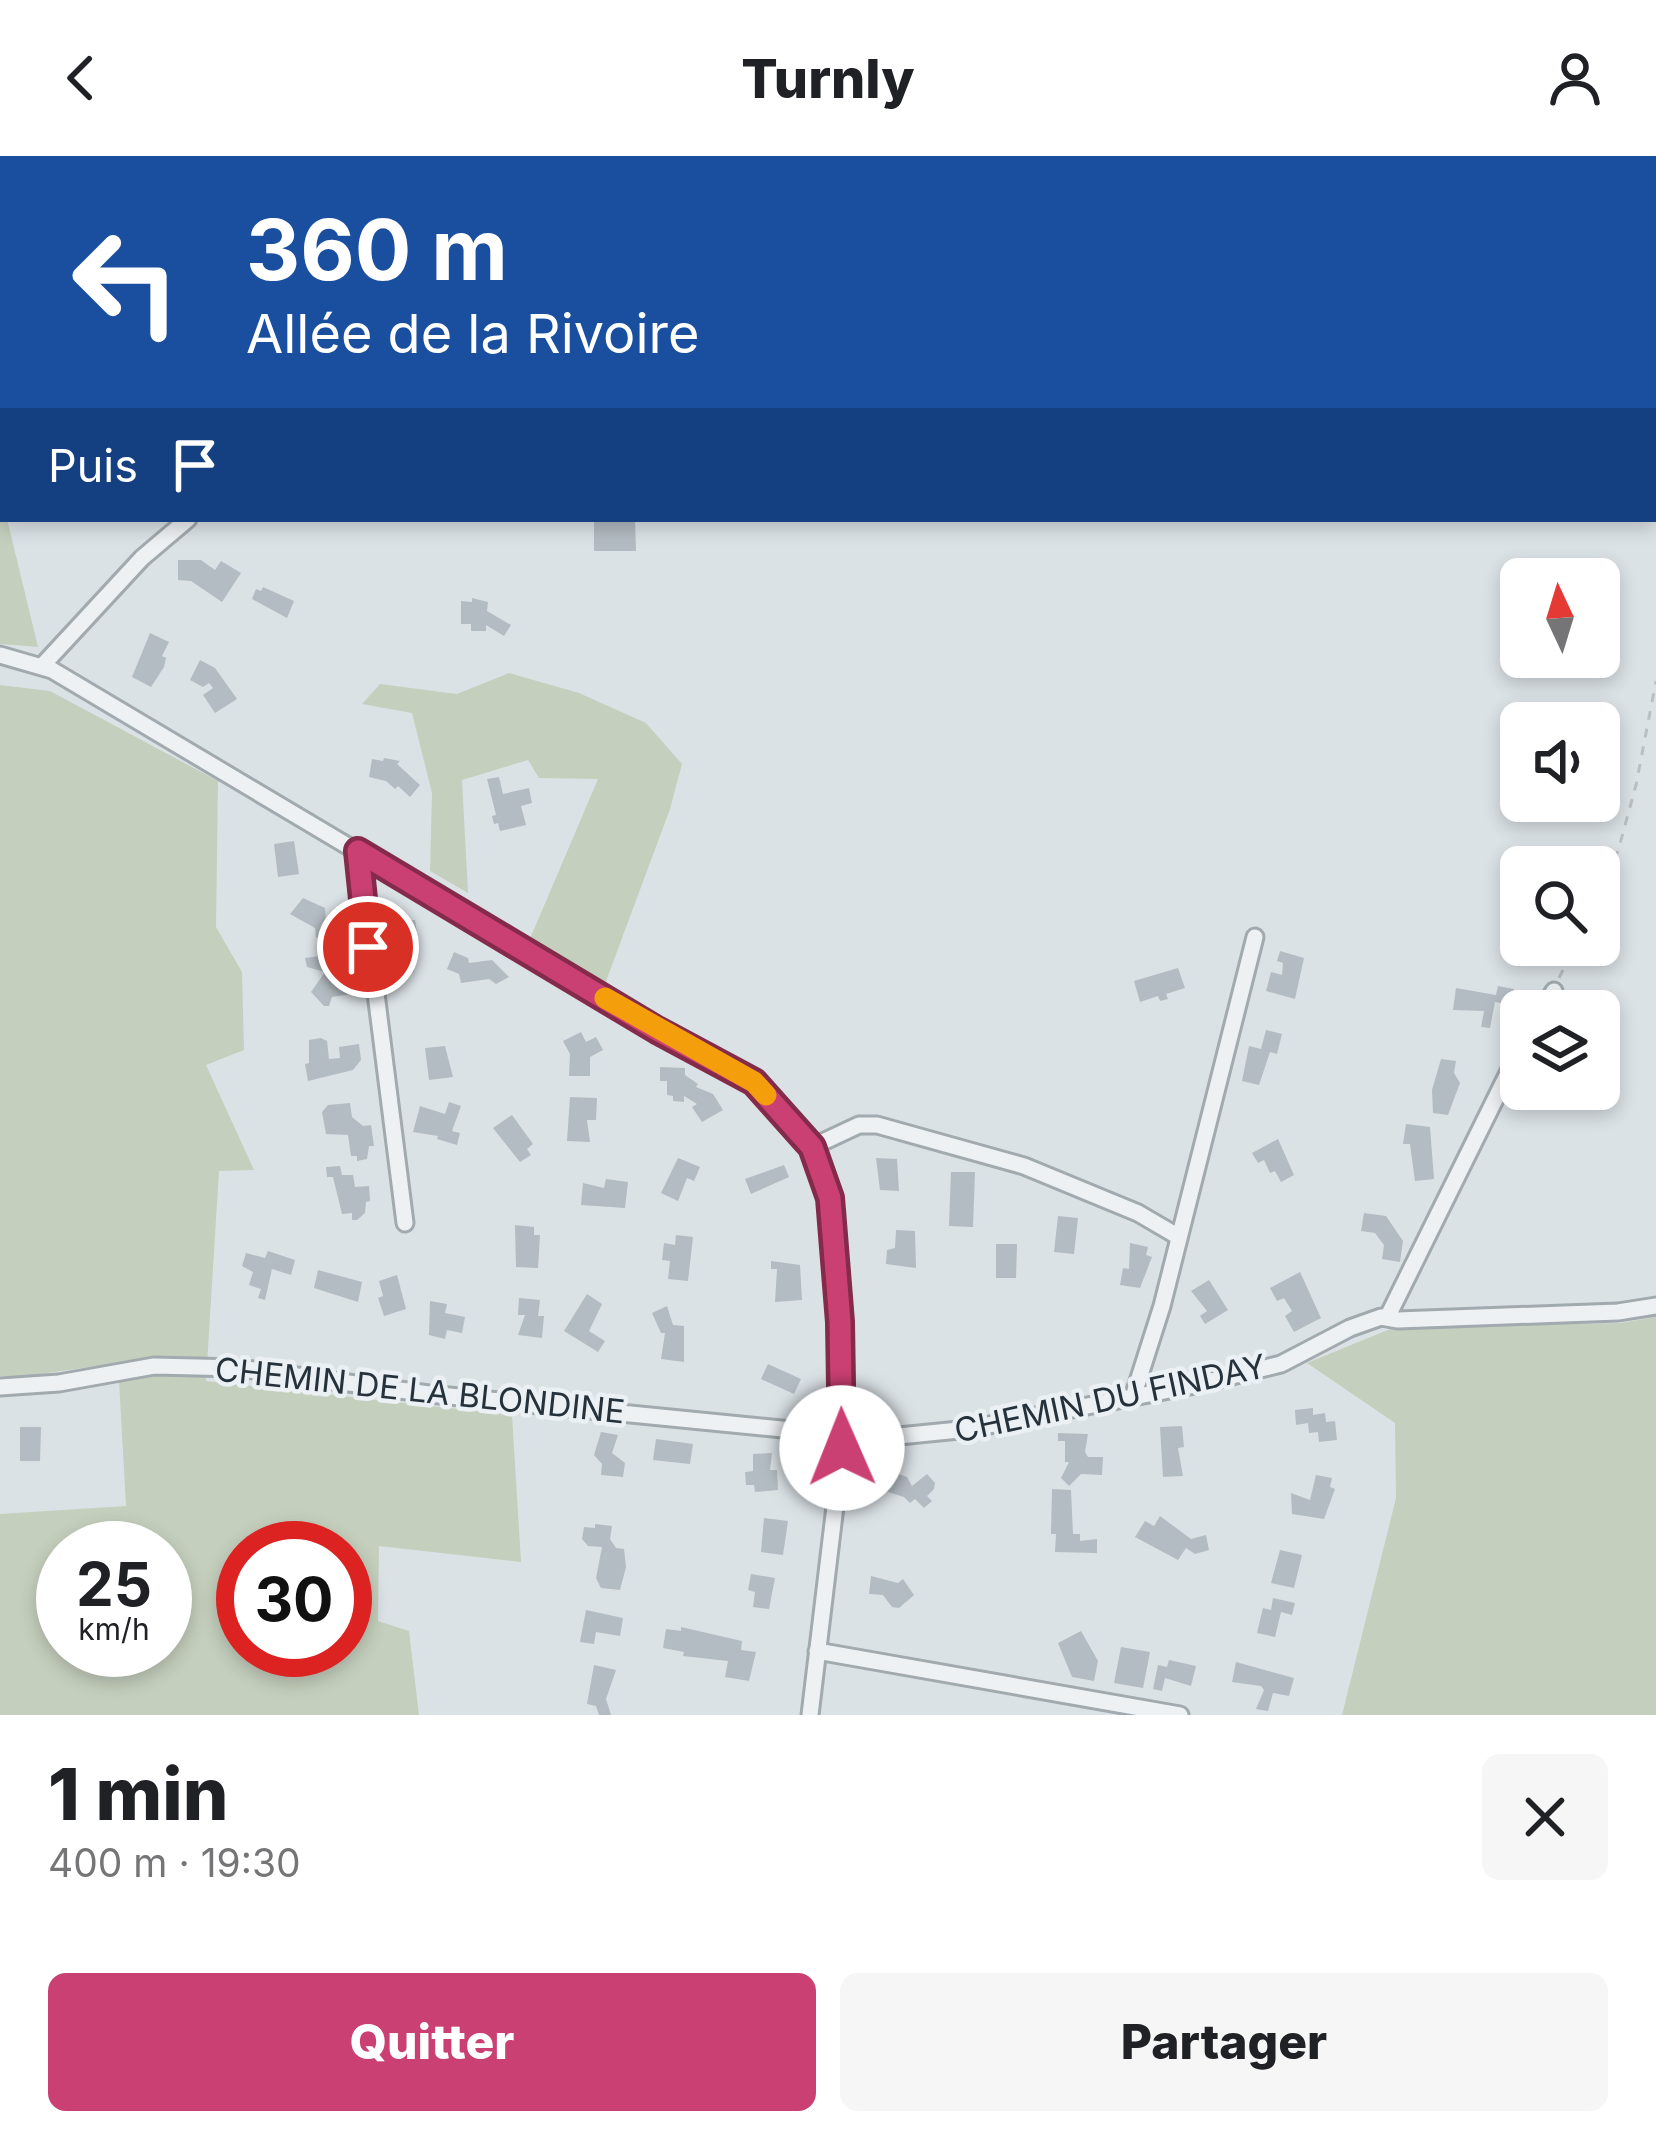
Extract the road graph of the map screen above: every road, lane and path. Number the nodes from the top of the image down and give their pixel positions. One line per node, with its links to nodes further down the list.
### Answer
1 (184, 522): 3 (street)
2 (1, 656): 3 (street)
3 (34, 665): 6 (street)
4 (1656, 681): 5 (path)
5 (1619, 846)
6 (358, 851): 9 (street); 10 (street)
7 (1255, 937): 11 (street)
8 (1500, 1089): 13 (street)
9 (812, 1147): 11 (street); 16 (street)
10 (405, 1223)
11 (1179, 1237): 15 (street)
12 (1656, 1306): 13 (street, CHEMIN DU FINDAY)
13 (1387, 1318): 15 (street, CHEMIN DU FINDAY)
14 (0, 1387): 16 (street, CHEMIN DE LA BLONDINE)
15 (1133, 1397): 16 (street, CHEMIN DU FINDAY)
16 (842, 1435): 17 (street)
17 (818, 1651): 18 (street); 19 (street)
18 (810, 1715)
19 (1180, 1715)

